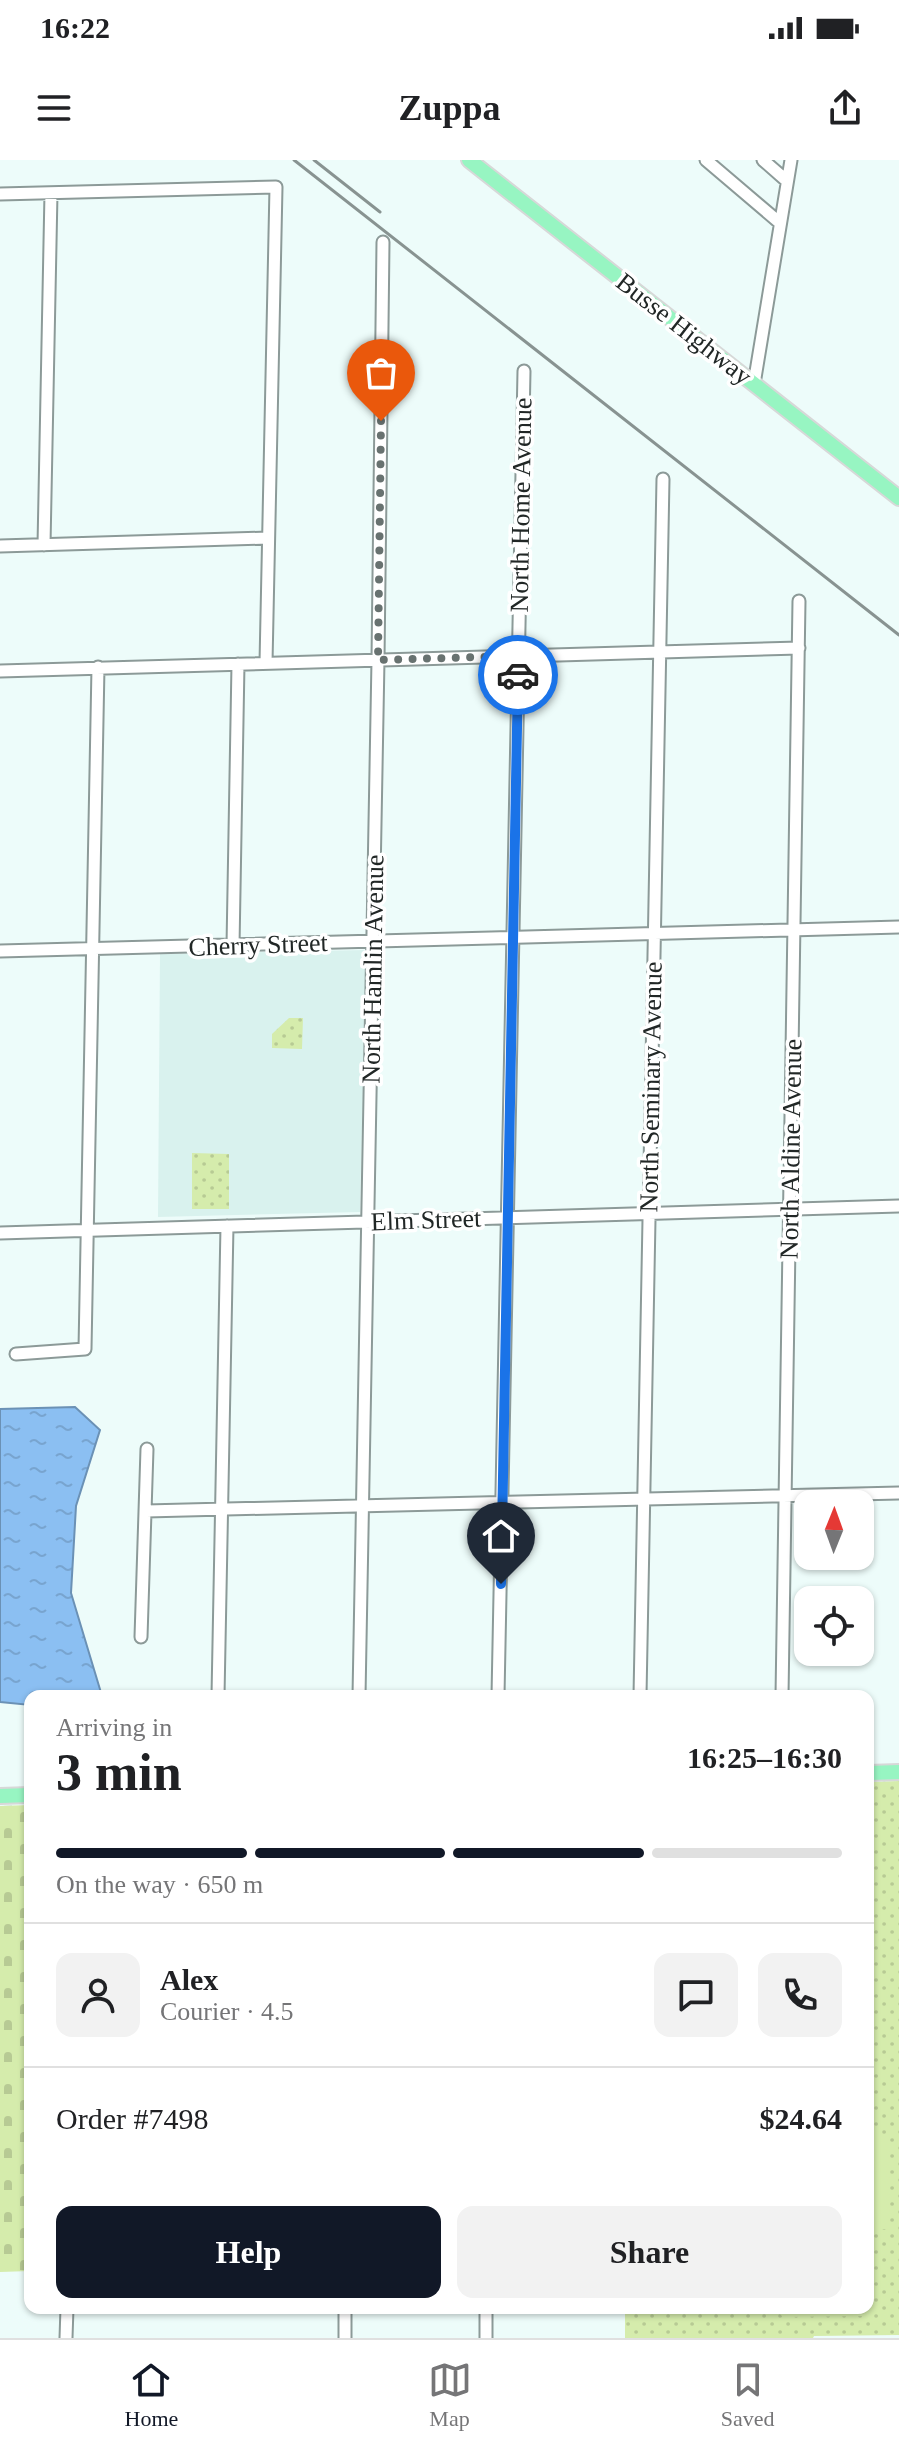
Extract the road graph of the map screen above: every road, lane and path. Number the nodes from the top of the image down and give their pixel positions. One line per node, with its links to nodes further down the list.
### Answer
1 (706, 160): 8 (street)
2 (763, 160): 5 (street)
3 (791, 160): 5 (street)
4 (478, 163): 11 (main road, Busse Highway)
5 (787, 181): 8 (street)
6 (51, 193): 7 (street); 14 (street); 15 (street)
7 (0, 194)
8 (780, 223): 11 (street)
9 (383, 242): 21 (street, North Hamlin Avenue)
10 (524, 371): 20 (street, North Home Avenue)
11 (754, 384): 13 (main road, Busse Highway)
12 (663, 479): 19 (street, North Seminary Avenue)
13 (899, 498)
14 (268, 538): 15 (street); 22 (street)
15 (44, 545): 16 (street)
16 (0, 546)
17 (799, 601): 18 (street, North Aldine Avenue)
18 (799, 648): 19 (street); 27 (street, North Aldine Avenue)
19 (659, 652): 20 (street); 28 (street, North Seminary Avenue)
20 (518, 656): 21 (street); 29 (street, North Home Avenue)
21 (378, 660): 22 (street); 30 (street, North Hamlin Avenue)
22 (266, 663): 23 (street)
23 (238, 664): 24 (street); 31 (street)
24 (98, 667): 25 (street); 32 (street)
25 (0, 671)
26 (899, 927): 27 (street, Cherry Street)
27 (794, 930): 28 (street, Cherry Street); 35 (street, North Aldine Avenue)
28 (653, 934): 29 (street, Cherry Street); 36 (street, North Seminary Avenue)
29 (514, 938): 30 (street, Cherry Street); 37 (street, North Home Avenue)
30 (374, 942): 31 (street, Cherry Street); 38 (street, North Hamlin Avenue)
31 (233, 946): 32 (street, Cherry Street)
32 (93, 949): 33 (street, Cherry Street); 40 (street)
33 (0, 951)
34 (899, 1206): 35 (street, Elm Street)
35 (790, 1209): 36 (street, Elm Street); 45 (street, North Aldine Avenue)
36 (649, 1213): 37 (street, Elm Street); 46 (street, North Seminary Avenue)
37 (508, 1218): 38 (street, Elm Street); 47 (street, North Home Avenue)
38 (368, 1222): 39 (street, Elm Street); 48 (street, North Hamlin Avenue)
39 (227, 1226): 40 (street, Elm Street); 49 (street)
40 (87, 1230): 41 (street, Elm Street); 42 (street)
41 (0, 1233)
42 (16, 1354)
43 (147, 1449): 50 (street)
44 (899, 1493): 45 (street)
45 (785, 1496): 46 (street); 56 (street, North Aldine Avenue)
46 (644, 1498): 47 (street); 55 (street, North Seminary Avenue)
47 (503, 1501): 48 (street); 54 (street, North Home Avenue)
48 (363, 1505): 49 (street); 53 (street, North Hamlin Avenue)
49 (222, 1508): 50 (street); 52 (street)
50 (146, 1511): 51 (street)
51 (141, 1637)
52 (218, 1690)
53 (359, 1690)
54 (498, 1690)
55 (640, 1690)
56 (782, 1690)
57 (899, 1772): 58 (main road)
58 (874, 1773)
59 (24, 1795): 60 (main road)
60 (0, 1796)
61 (67, 2314): 64 (street)
62 (345, 2314): 65 (street)
63 (486, 2314): 66 (street)
64 (66, 2338)
65 (345, 2338)
66 (486, 2338)

